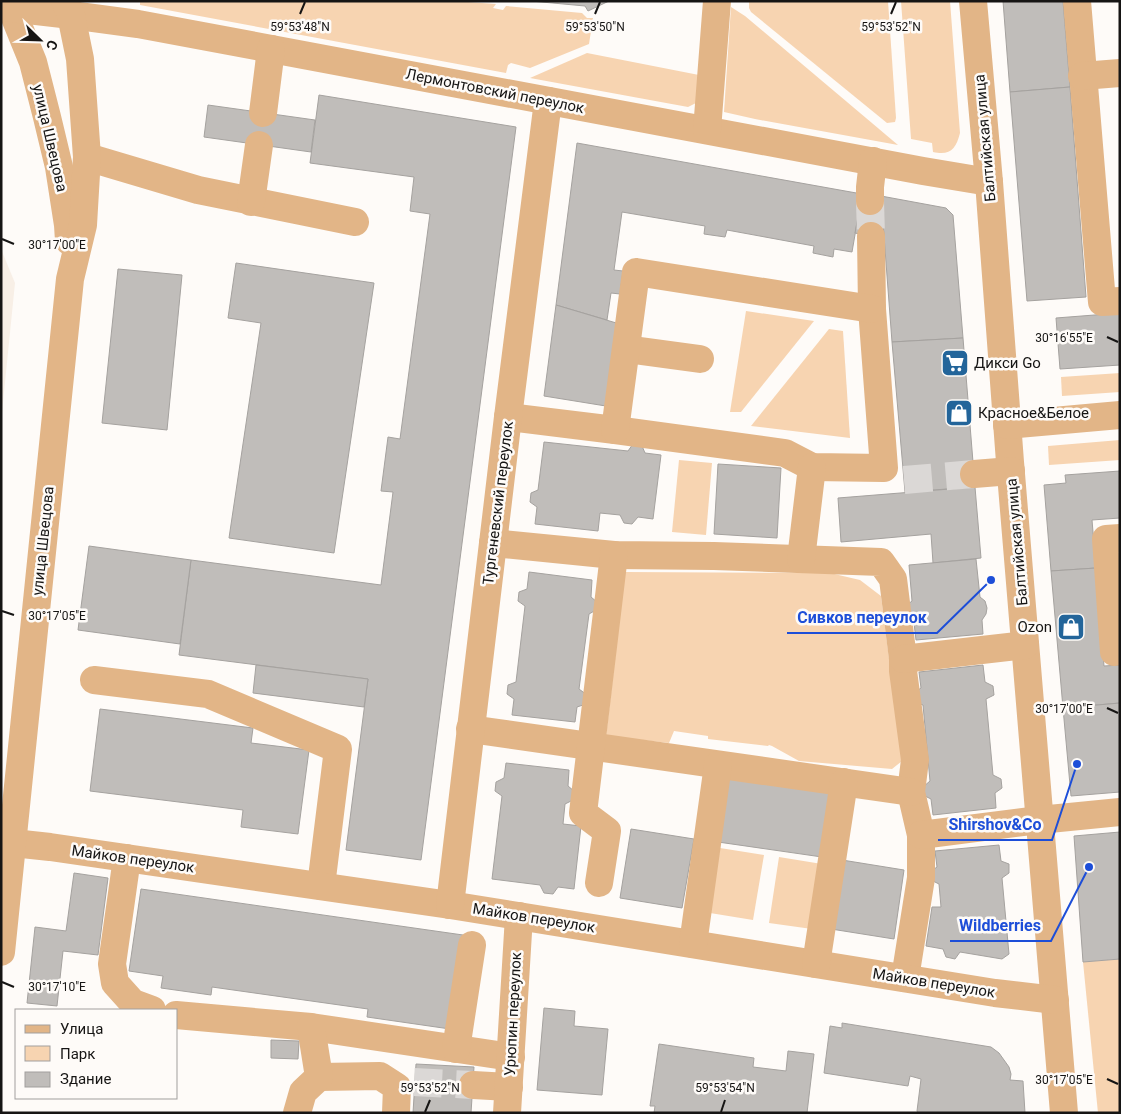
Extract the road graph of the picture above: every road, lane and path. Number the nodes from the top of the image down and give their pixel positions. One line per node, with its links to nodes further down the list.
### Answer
1 (717, 1): 11 (street)
2 (972, 1): 15 (street, Балтийская улица)
3 (1077, 1): 8 (street)
4 (7, 6): 5 (street, Лермонтовский переулок); 20 (street, улица Швецова)
5 (68, 8): 6 (street, Лермонтовский переулок); 13 (street, улица Швецова)
6 (271, 48): 9 (street, Лермонтовский переулок); 10 (street)
7 (1120, 74): 8 (street)
8 (1082, 76): 21 (street)
9 (548, 101): 11 (street, Лермонтовский переулок); 26 (street, Тургеневский переулок)
10 (262, 113)
11 (708, 130): 14 (street, Лермонтовский переулок)
12 (258, 145): 17 (street)
13 (87, 157): 17 (street); 20 (street, улица Швецова)
14 (873, 161): 15 (street, Лермонтовский переулок); 16 (street)
15 (988, 182): 27 (street, Балтийская улица)
16 (870, 201)
17 (251, 202): 18 (street)
18 (355, 222)
19 (870, 236): 22 (street)
20 (70, 279): 48 (street, улица Швецова)
21 (1120, 301)
22 (872, 309): 23 (street); 29 (street)
23 (626, 349): 24 (street); 28 (street)
24 (700, 359)
25 (1120, 415): 27 (street)
26 (508, 417): 28 (street); 33 (street, Тургеневский переулок)
27 (1007, 424): 30 (street, Балтийская улица)
28 (616, 430): 29 (street)
29 (812, 467): 35 (street)
30 (1011, 470): 31 (street); 36 (street, Балтийская улица)
31 (974, 474)
32 (1120, 538): 37 (street)
33 (493, 544): 34 (street); 40 (street, Тургеневский переулок)
34 (614, 555): 35 (street); 41 (street)
35 (801, 559): 38 (street)
36 (1025, 645): 38 (street); 46 (street, Балтийская улица)
37 (1120, 652)
38 (903, 659): 44 (street)
39 (94, 680): 51 (street)
40 (470, 729): 41 (street); 52 (street, Тургеневский переулок)
41 (591, 746): 42 (street); 50 (street)
42 (718, 765): 43 (street); 54 (street)
43 (844, 782): 44 (street); 57 (street)
44 (911, 792): 47 (street)
45 (1120, 812): 46 (street)
46 (1039, 820): 47 (street); 59 (street, Балтийская улица)
47 (921, 835): 58 (street)
48 (13, 843): 49 (street, Майков переулок); 56 (street, улица Швецова)
49 (126, 858): 51 (street, Майков переулок); 60 (street)
50 (599, 883)
51 (321, 886): 52 (street, Майков переулок)
52 (450, 905): 53 (street, Майков переулок)
53 (519, 916): 54 (street, Майков переулок); 64 (street, Урюпин переулок)
54 (693, 944): 57 (street, Майков переулок)
55 (472, 945): 63 (street)
56 (1, 952)
57 (816, 964): 58 (street, Майков переулок)
58 (905, 978): 59 (street, Майков переулок)
59 (1054, 1000): 70 (street, Балтийская улица)
60 (149, 1009)
61 (178, 1015): 62 (street)
62 (311, 1027): 63 (street); 65 (street)
63 (456, 1049): 64 (street)
64 (511, 1057): 68 (street, Урюпин переулок)
65 (319, 1077): 67 (street); 69 (street)
66 (473, 1085): 68 (street)
67 (403, 1094)
68 (508, 1100)
69 (298, 1113)
70 (1064, 1113)

